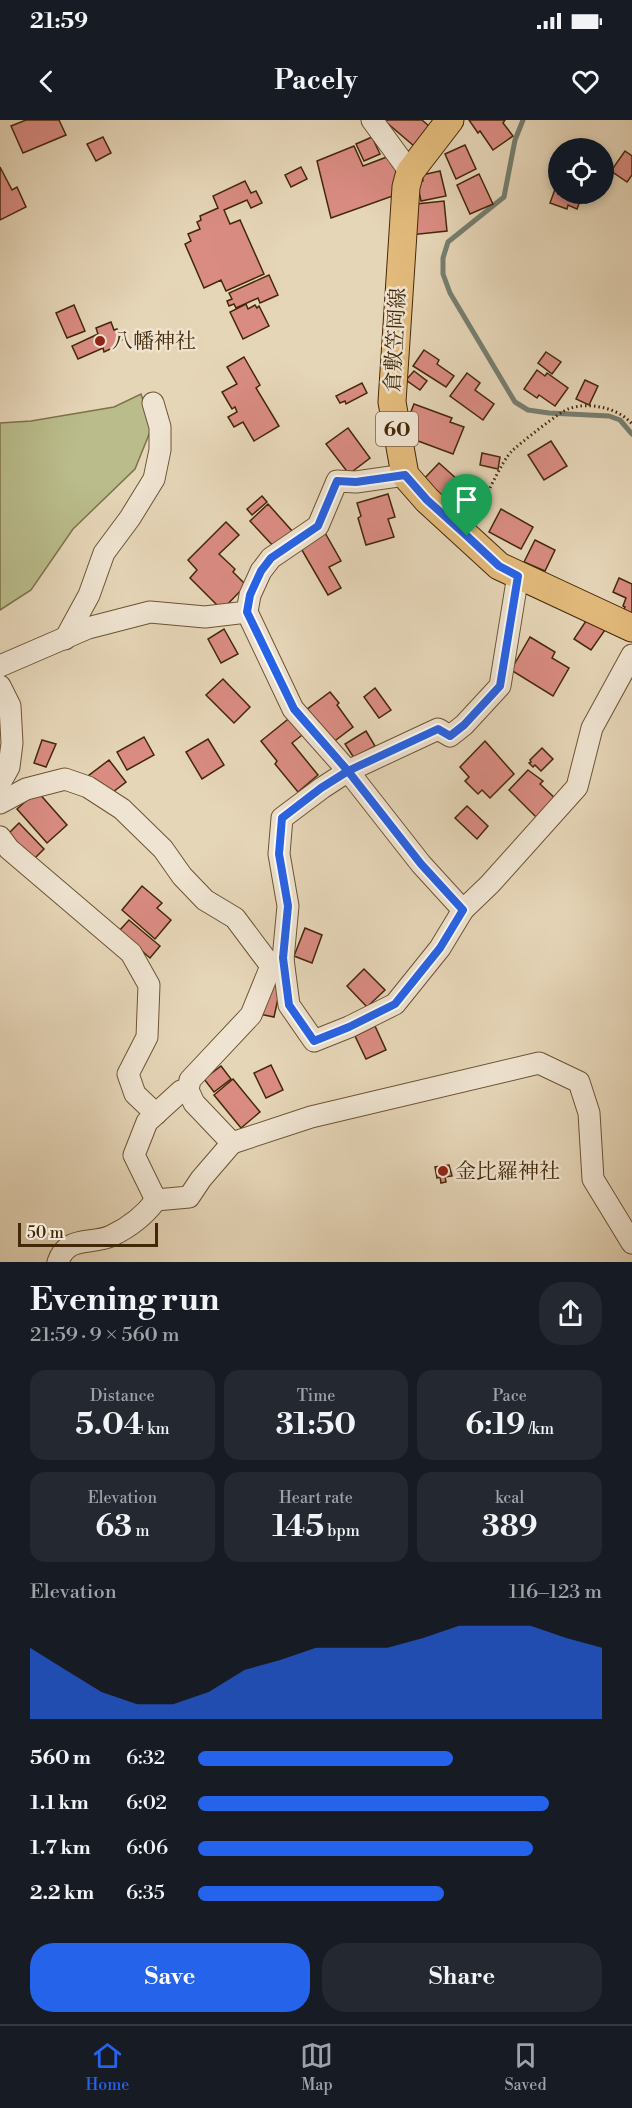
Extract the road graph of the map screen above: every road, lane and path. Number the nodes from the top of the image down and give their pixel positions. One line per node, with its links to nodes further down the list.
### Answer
1 (372, 120): 3 (street)
2 (450, 120): 3 (main road, 倉敷笠岡線 / 60)
3 (410, 172): 6 (main road, 倉敷笠岡線 / 60)
4 (153, 403): 11 (street)
5 (632, 424): 7 (path)
6 (405, 475): 7 (main road, 60); 9 (street)
7 (467, 536): 8 (main road, 60)
8 (518, 576): 10 (main road, 60); 15 (street)
9 (247, 612): 11 (street); 15 (street)
10 (632, 628)
11 (65, 639): 13 (street)
12 (632, 655): 19 (street)
13 (0, 666)
14 (0, 686): 16 (street)
15 (348, 771): 19 (street); 20 (street)
16 (0, 783)
17 (0, 803): 20 (street)
18 (0, 837): 22 (street)
19 (463, 910): 20 (street)
20 (277, 962): 21 (street)
21 (188, 1090): 22 (street); 23 (street)
22 (156, 1114): 24 (street)
23 (232, 1143): 24 (street); 25 (street)
24 (156, 1200): 26 (street)
25 (632, 1243)
26 (58, 1262)

